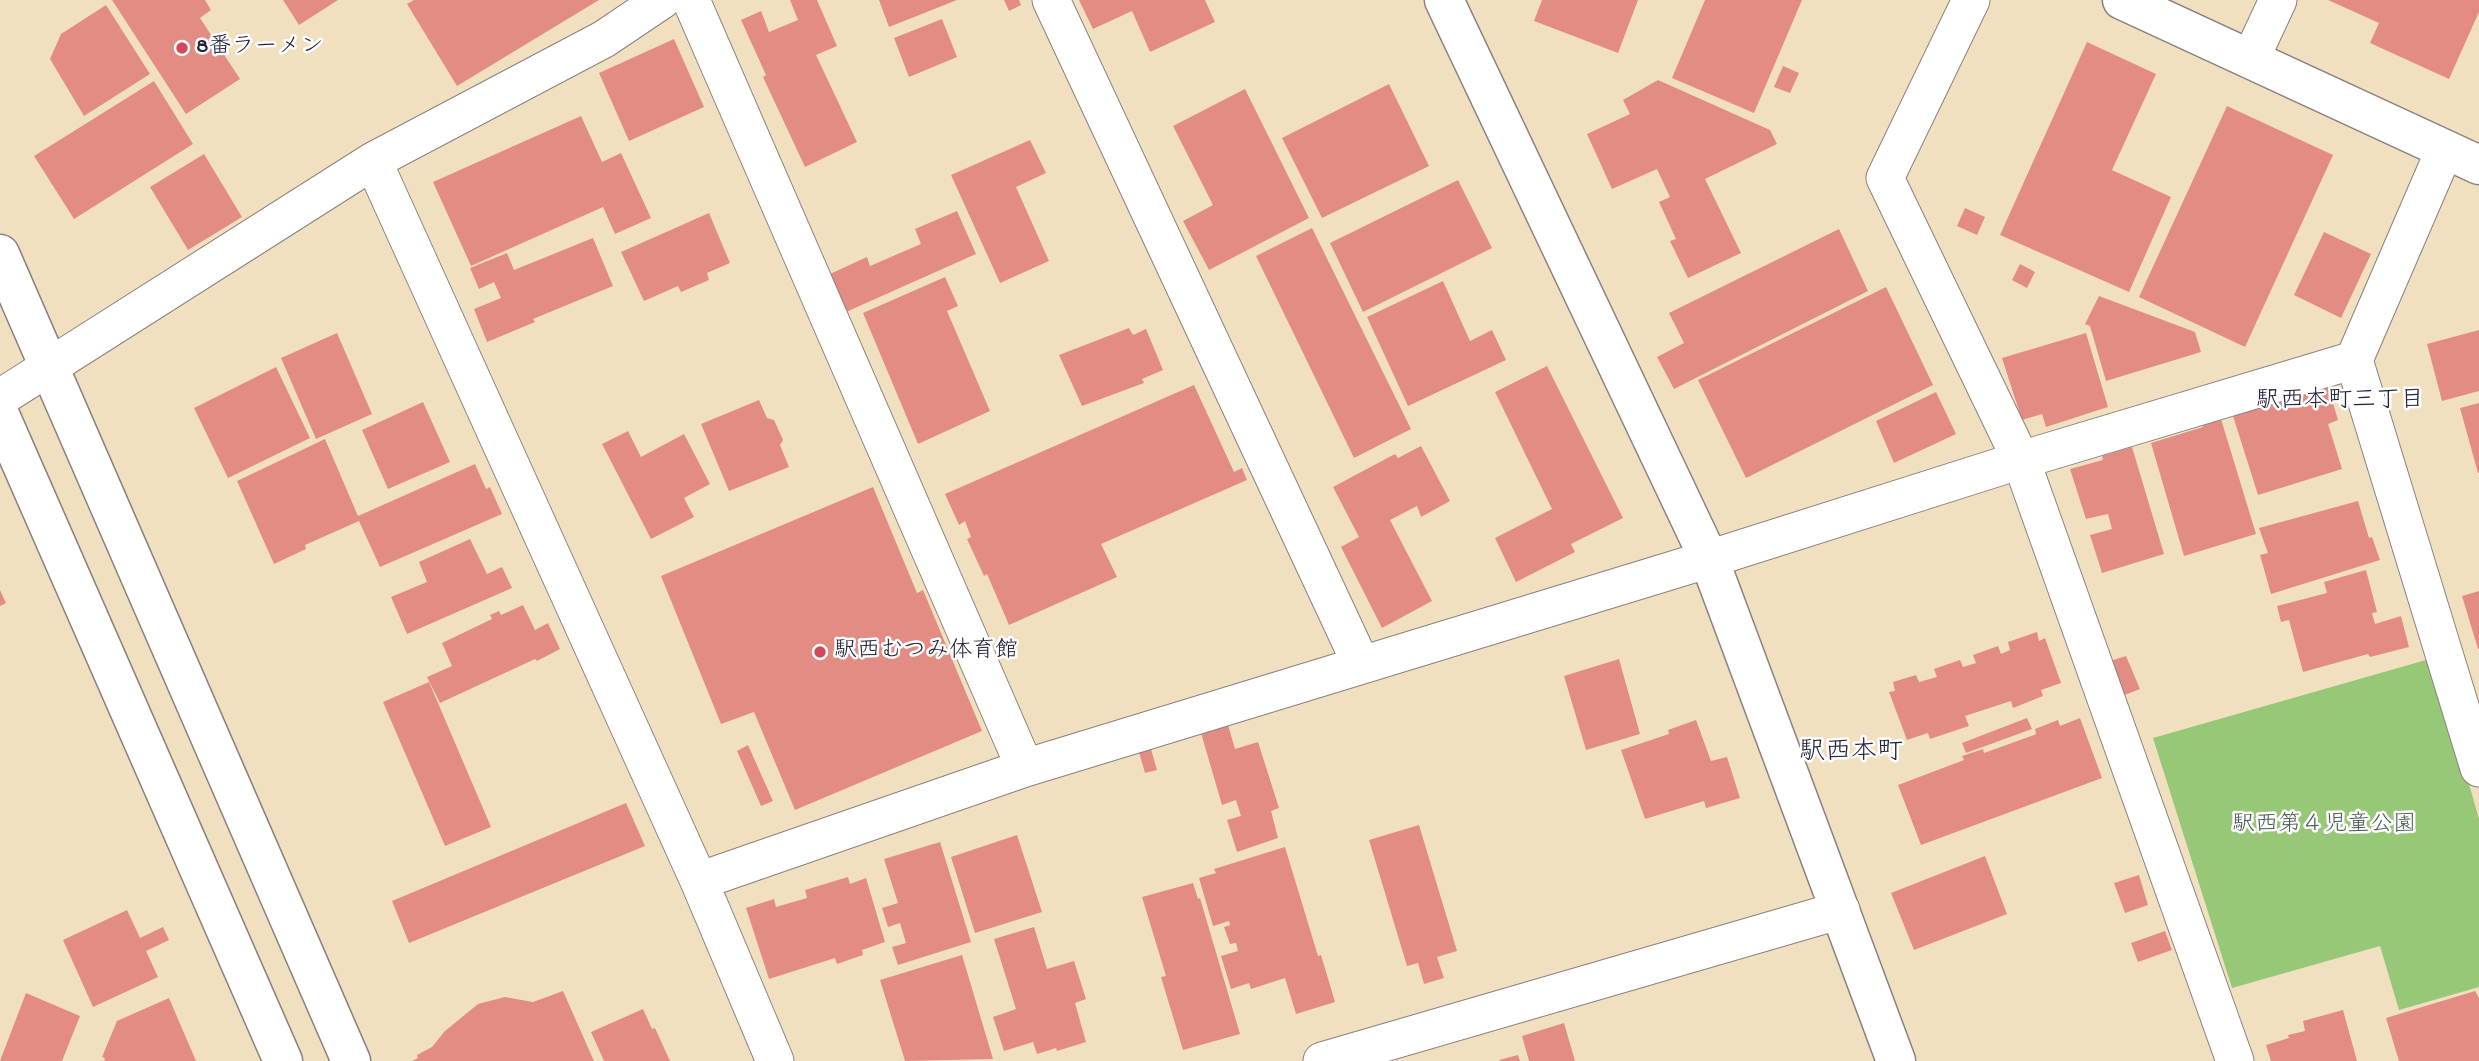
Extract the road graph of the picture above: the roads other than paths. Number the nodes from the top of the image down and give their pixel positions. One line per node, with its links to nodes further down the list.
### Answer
1 (662, 0): 10 (street)
2 (691, 0): 20 (street)
3 (1051, 0): 19 (street)
4 (1444, 0): 18 (street)
5 (1971, 0): 17 (street)
6 (2122, 0): 8 (street)
7 (2278, 0): 8 (street)
8 (2251, 58): 9 (street)
9 (2445, 149): 11 (street); 13 (street)
10 (373, 161): 14 (street); 22 (street)
11 (2479, 165)
12 (0, 254): 14 (street)
13 (2354, 360): 17 (street); 21 (street)
14 (50, 367): 15 (street); 25 (street)
15 (0, 398)
16 (0, 415): 24 (street)
17 (2021, 460): 18 (street); 29 (street)
18 (1709, 559): 19 (street); 23 (street)
19 (1361, 664): 20 (street)
20 (1025, 768): 22 (street)
21 (2479, 768)
22 (699, 881): 26 (street)
23 (1840, 910): 27 (street); 28 (street)
24 (284, 1061)
25 (351, 1061)
26 (775, 1061)
27 (1322, 1061)
28 (1896, 1061)
29 (2235, 1061)

